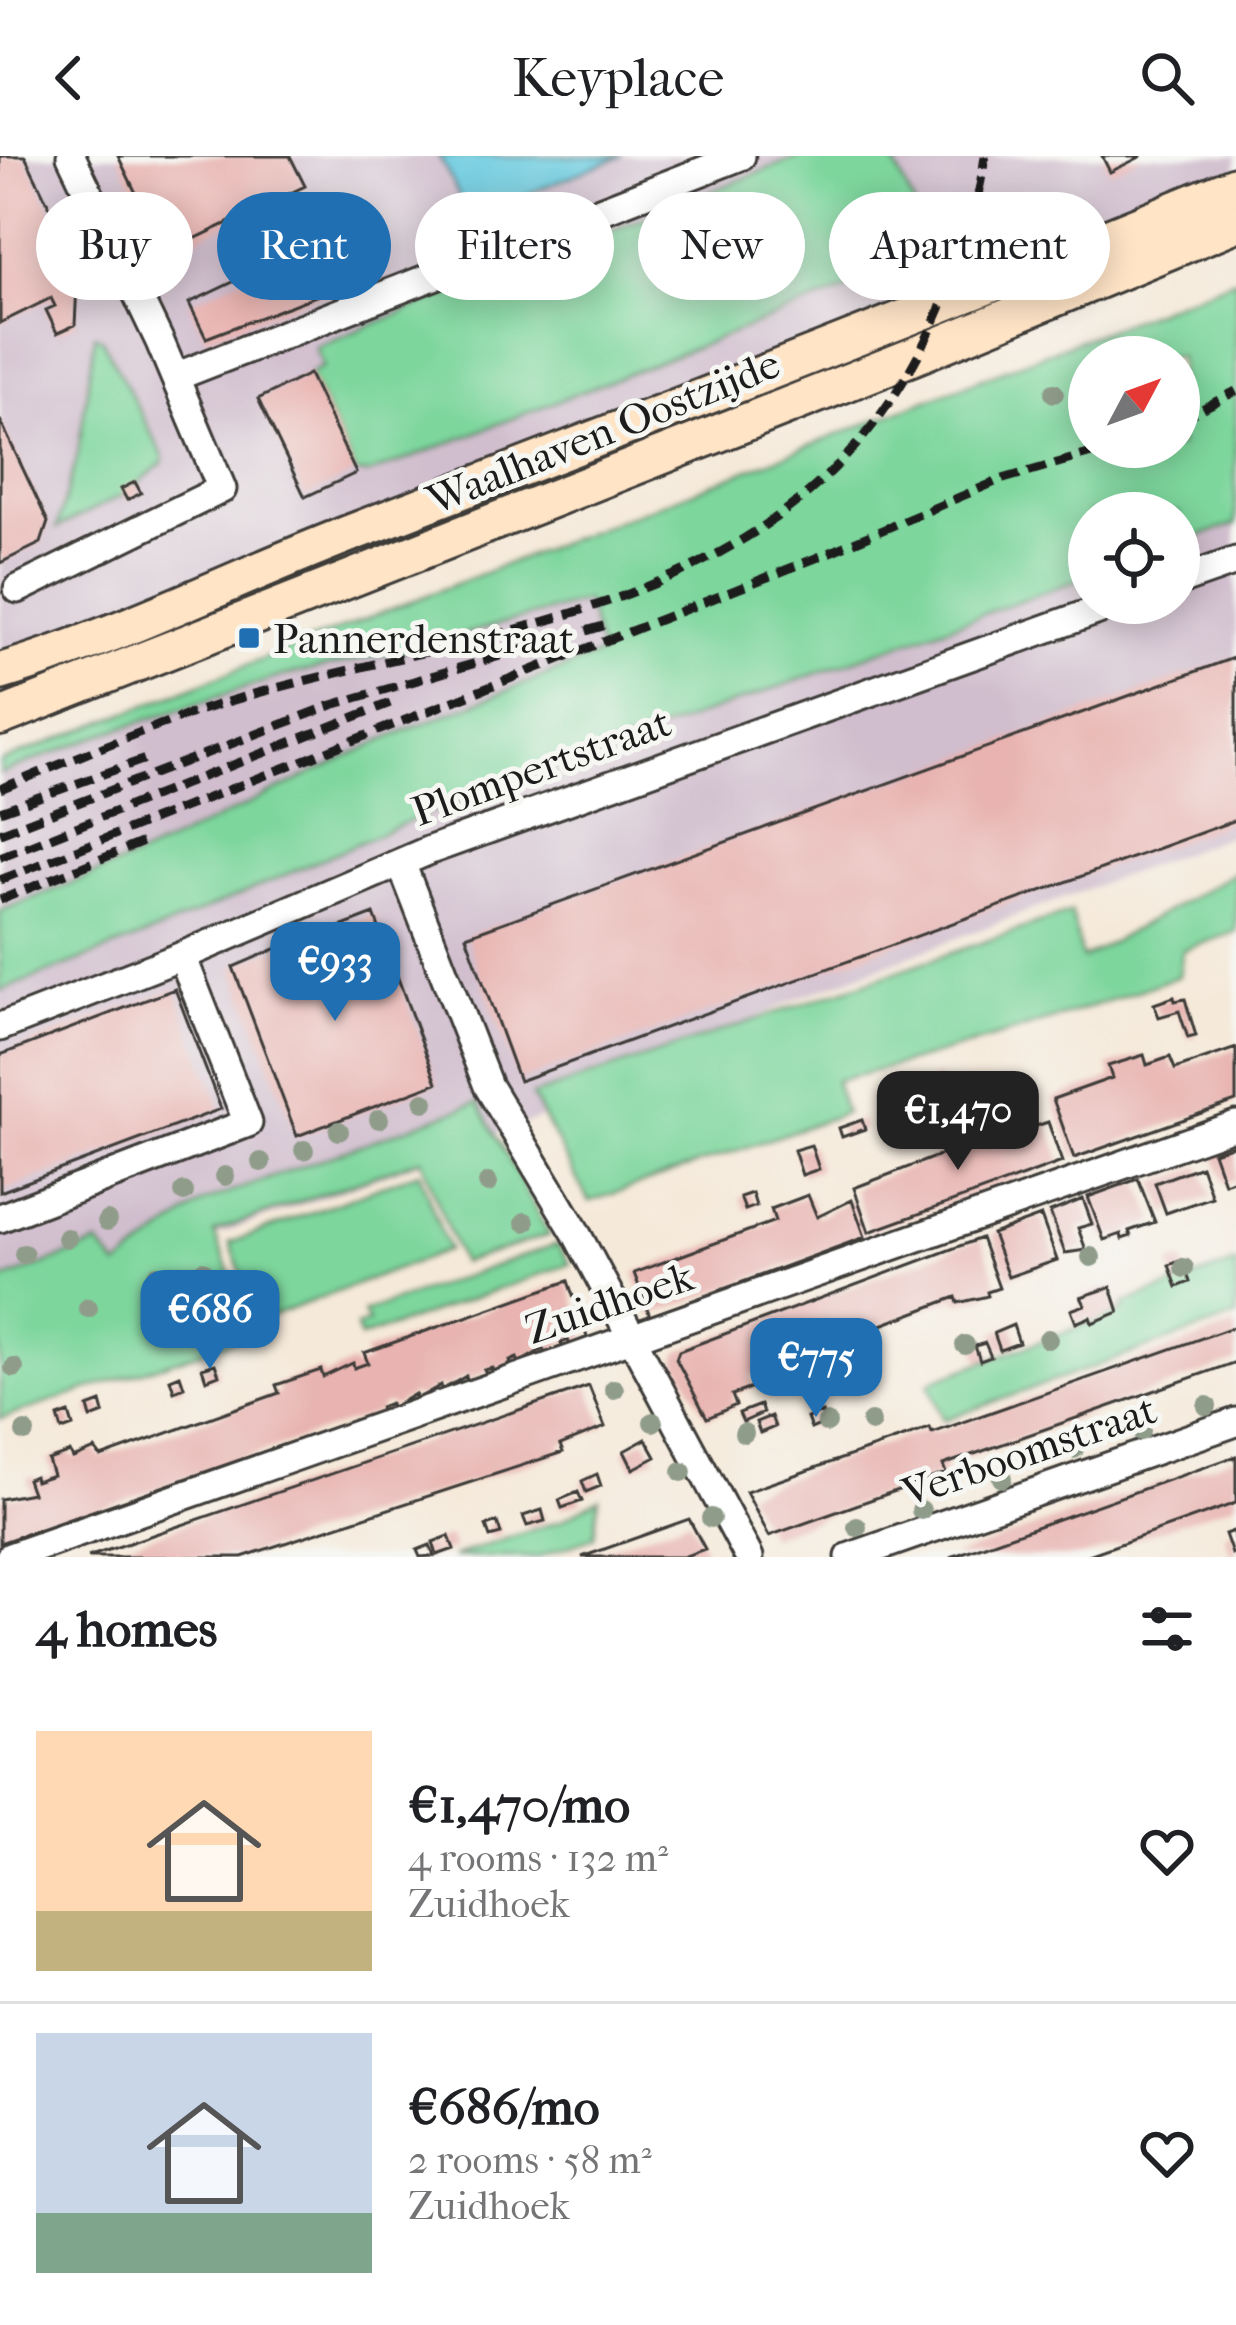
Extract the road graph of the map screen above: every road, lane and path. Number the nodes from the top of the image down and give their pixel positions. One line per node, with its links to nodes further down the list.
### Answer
1 (71, 156): 5 (street)
2 (741, 156): 5 (street)
3 (1236, 185): 10 (main road, Waalhaven Oostzijde)
4 (1236, 223): 11 (main road, Waalhaven Oostzijde)
5 (175, 377): 8 (street)
6 (1236, 561): 7 (street)
7 (1200, 574)
8 (17, 589)
9 (1068, 621): 12 (street, Plompertstraat)
10 (0, 672)
11 (0, 717)
12 (401, 863): 13 (street, Plompertstraat); 17 (street)
13 (182, 956): 14 (street, Plompertstraat); 16 (street)
14 (0, 1027)
15 (1236, 1125): 17 (street, Zuidhoek)
16 (0, 1218)
17 (632, 1338): 19 (street, Zuidhoek); 20 (street)
18 (1236, 1422): 21 (street, Verboomstraat)
19 (10, 1557)
20 (749, 1557)
21 (850, 1557)

